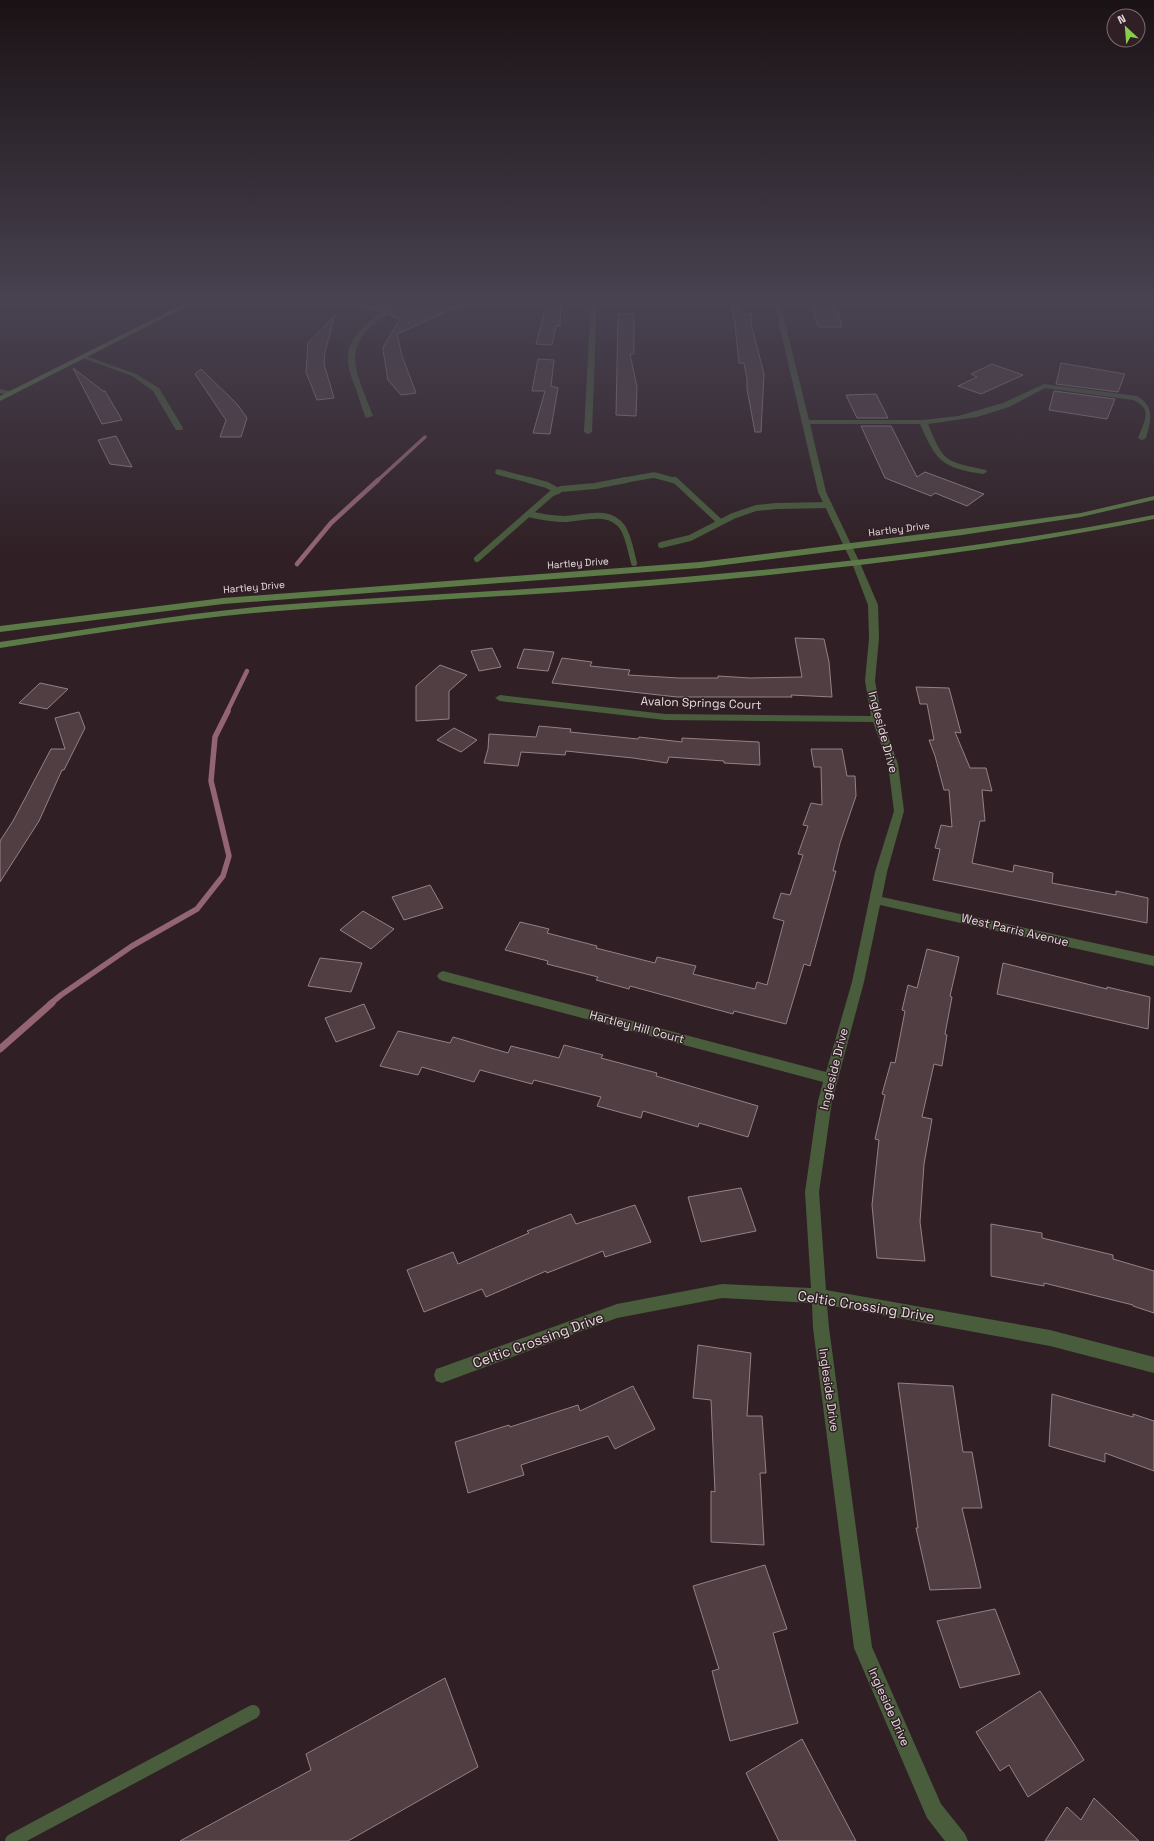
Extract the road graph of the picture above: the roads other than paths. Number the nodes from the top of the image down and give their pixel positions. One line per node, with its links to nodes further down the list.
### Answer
1 (31, 384): 7 (street)
2 (147, 384): 12 (street)
3 (358, 384): 9 (street)
4 (590, 384): 13 (street)
5 (797, 384): 10 (street, Ingleside Drive)
6 (0, 391): 7 (street)
7 (10, 394): 8 (street)
8 (0, 399)
9 (369, 416)
10 (806, 422): 11 (street); 19 (street, Ingleside Drive)
11 (923, 422): 14 (street); 16 (street)
12 (179, 428)
13 (588, 432)
14 (1142, 438)
15 (498, 472): 17 (lane)
16 (983, 472)
17 (558, 491): 20 (lane); 22 (lane)
18 (1154, 498): 24 (street, Hartley Drive)
19 (829, 506): 22 (lane); 24 (street, Ingleside Drive)
20 (529, 514): 25 (lane); 26 (lane)
21 (1154, 516): 27 (street, Hartley Drive)
22 (719, 521): 23 (lane)
23 (660, 545)
24 (848, 546): 27 (street, Ingleside Drive); 28 (street, Hartley Drive)
25 (477, 559)
26 (634, 563)
27 (856, 564): 29 (street, Hartley Drive); 31 (street, Ingleside Drive)
28 (0, 629)
29 (0, 645)
30 (500, 698): 31 (street, Avalon Springs Court)
31 (877, 718): 32 (street, Ingleside Drive)
32 (876, 900): 33 (street, West Parris Avenue); 35 (street, Ingleside Drive)
33 (1154, 961)
34 (442, 976): 35 (street, Hartley Hill Court)
35 (831, 1079): 36 (street, Ingleside Drive)
36 (819, 1296): 37 (street, Celtic Crossing Drive); 38 (street, Celtic Crossing Drive); 41 (street, Ingleside Drive)
37 (1154, 1365)
38 (442, 1375)
39 (253, 1712): 40 (lane)
40 (12, 1841)
41 (958, 1841)

